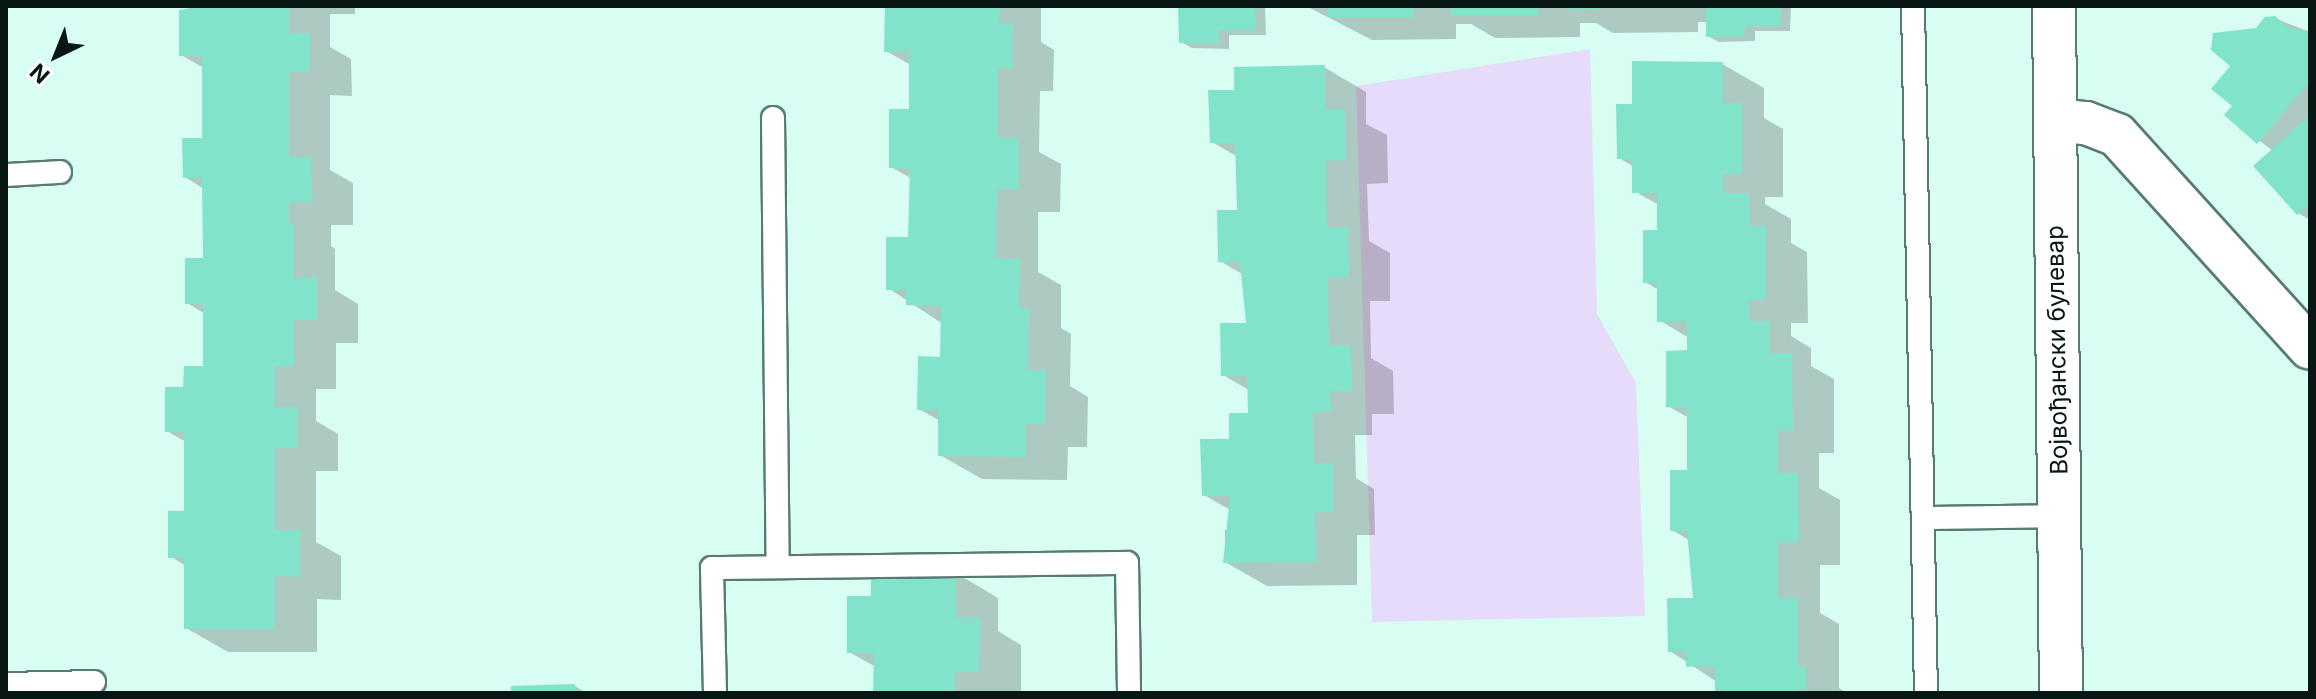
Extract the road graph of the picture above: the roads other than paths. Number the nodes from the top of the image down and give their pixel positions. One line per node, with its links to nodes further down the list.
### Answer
1 (1913, 6): 9 (lane)
2 (2054, 6): 4 (street, Војвођански булевар)
3 (773, 118): 10 (lane)
4 (2055, 120): 7 (street); 8 (street, Војвођански булевар)
5 (60, 172): 6 (lane)
6 (6, 175)
7 (2310, 348)
8 (2059, 516): 9 (lane); 16 (street, Војвођански булевар)
9 (1923, 518): 15 (lane)
10 (778, 567): 13 (lane); 14 (lane)
11 (94, 682): 12 (lane)
12 (6, 684)
13 (715, 693)
14 (1129, 693)
15 (1926, 693)
16 (2061, 693)

